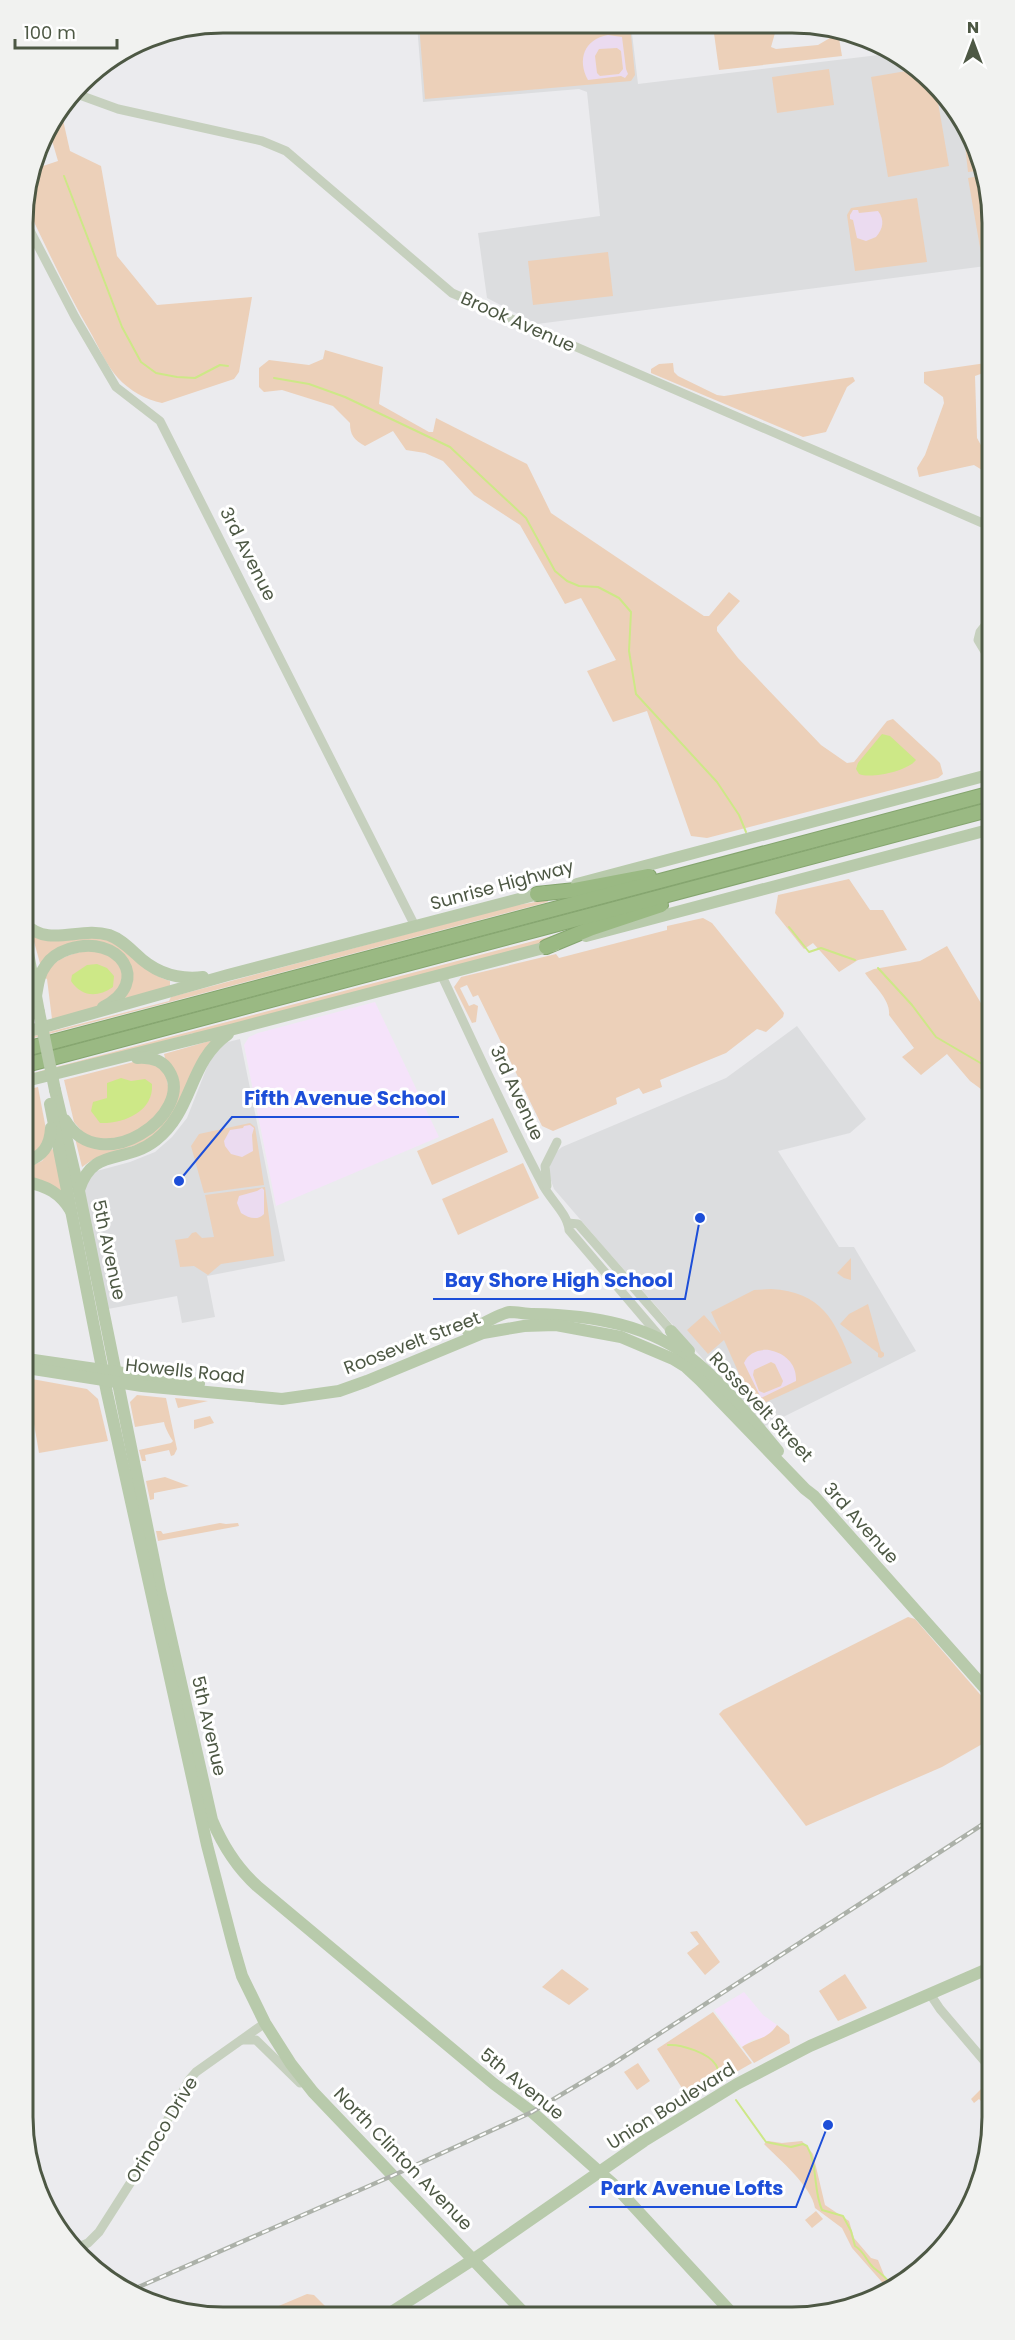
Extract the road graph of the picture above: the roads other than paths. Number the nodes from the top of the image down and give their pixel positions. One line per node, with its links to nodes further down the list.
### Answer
1 (82, 96): 3 (street, Brook Avenue)
2 (33, 236): 13 (street, 3rd Avenue)
3 (982, 523)
4 (982, 629): 5 (street)
5 (982, 647)
6 (982, 777): 12 (main road, Sunrise Highway)
7 (982, 795): 10 (highway, Sunrise Highway)
8 (982, 812): 11 (highway)
9 (982, 832): 15 (main road)
10 (728, 863): 12 (highway); 25 (highway, Sunrise Highway)
11 (748, 874): 15 (highway); 27 (highway)
12 (537, 894): 13 (main road, Sunrise Highway)
13 (415, 926): 17 (main road, Sunrise Highway)
14 (33, 930): 17 (main road)
15 (546, 947): 16 (main road)
16 (441, 974): 23 (main road); 34 (street, 3rd Avenue)
17 (228, 975): 22 (main road, Sunrise Highway)
18 (33, 992): 22 (main road)
19 (33, 1005): 21 (main road)
20 (33, 1007): 21 (main road, 5th Avenue)
21 (35, 1013): 29 (main road, 5th Avenue, bridge)
22 (84, 1017): 24 (main road, Sunrise Highway)
23 (234, 1029): 26 (main road); 33 (main road)
24 (33, 1030)
25 (33, 1047)
26 (114, 1058): 28 (main road); 29 (main road)
27 (33, 1063)
28 (33, 1079)
29 (56, 1111): 31 (main road); 33 (main road, 5th Avenue); 35 (main road, 5th Avenue)
30 (557, 1142): 34 (street)
31 (33, 1159)
32 (33, 1183): 35 (main road)
33 (79, 1191): 42 (main road, 5th Avenue)
34 (548, 1195): 36 (street, 3rd Avenue)
35 (74, 1216): 42 (main road, 5th Avenue)
36 (568, 1223): 37 (street, 3rd Avenue); 38 (street, 3rd Avenue)
37 (634, 1289): 38 (street); 39 (street, 3rd Avenue)
38 (626, 1298): 39 (street, 3rd Avenue)
39 (669, 1346): 43 (main road, Roosevelt Street); 44 (main road, Roosevelt Street); 45 (main road, Rossevelt Street)
40 (33, 1360): 42 (main road, Howells Road)
41 (33, 1369): 42 (main road, Howells Road)
42 (110, 1376): 44 (main road, Howells Road); 49 (main road, 5th Avenue); 53 (main road, 5th Avenue)
43 (700, 1380): 45 (main road, 3rd Avenue)
44 (338, 1388)
45 (814, 1496): 46 (main road, 3rd Avenue)
46 (982, 1685)
47 (982, 1971): 48 (main road, Union Boulevard)
48 (930, 1994): 51 (street); 53 (main road, Union Boulevard)
49 (265, 2023): 50 (street, Orinoco Drive); 52 (main road, North Clinton Avenue)
50 (240, 2041): 52 (street); 54 (street, Orinoco Drive)
51 (982, 2058)
52 (313, 2091): 55 (main road, North Clinton Avenue)
53 (599, 2172): 55 (main road, Union Boulevard); 58 (main road, 5th Avenue)
54 (83, 2245)
55 (474, 2259): 56 (main road, Union Boulevard); 57 (main road, North Clinton Avenue)
56 (399, 2307)
57 (519, 2307)
58 (726, 2307)

